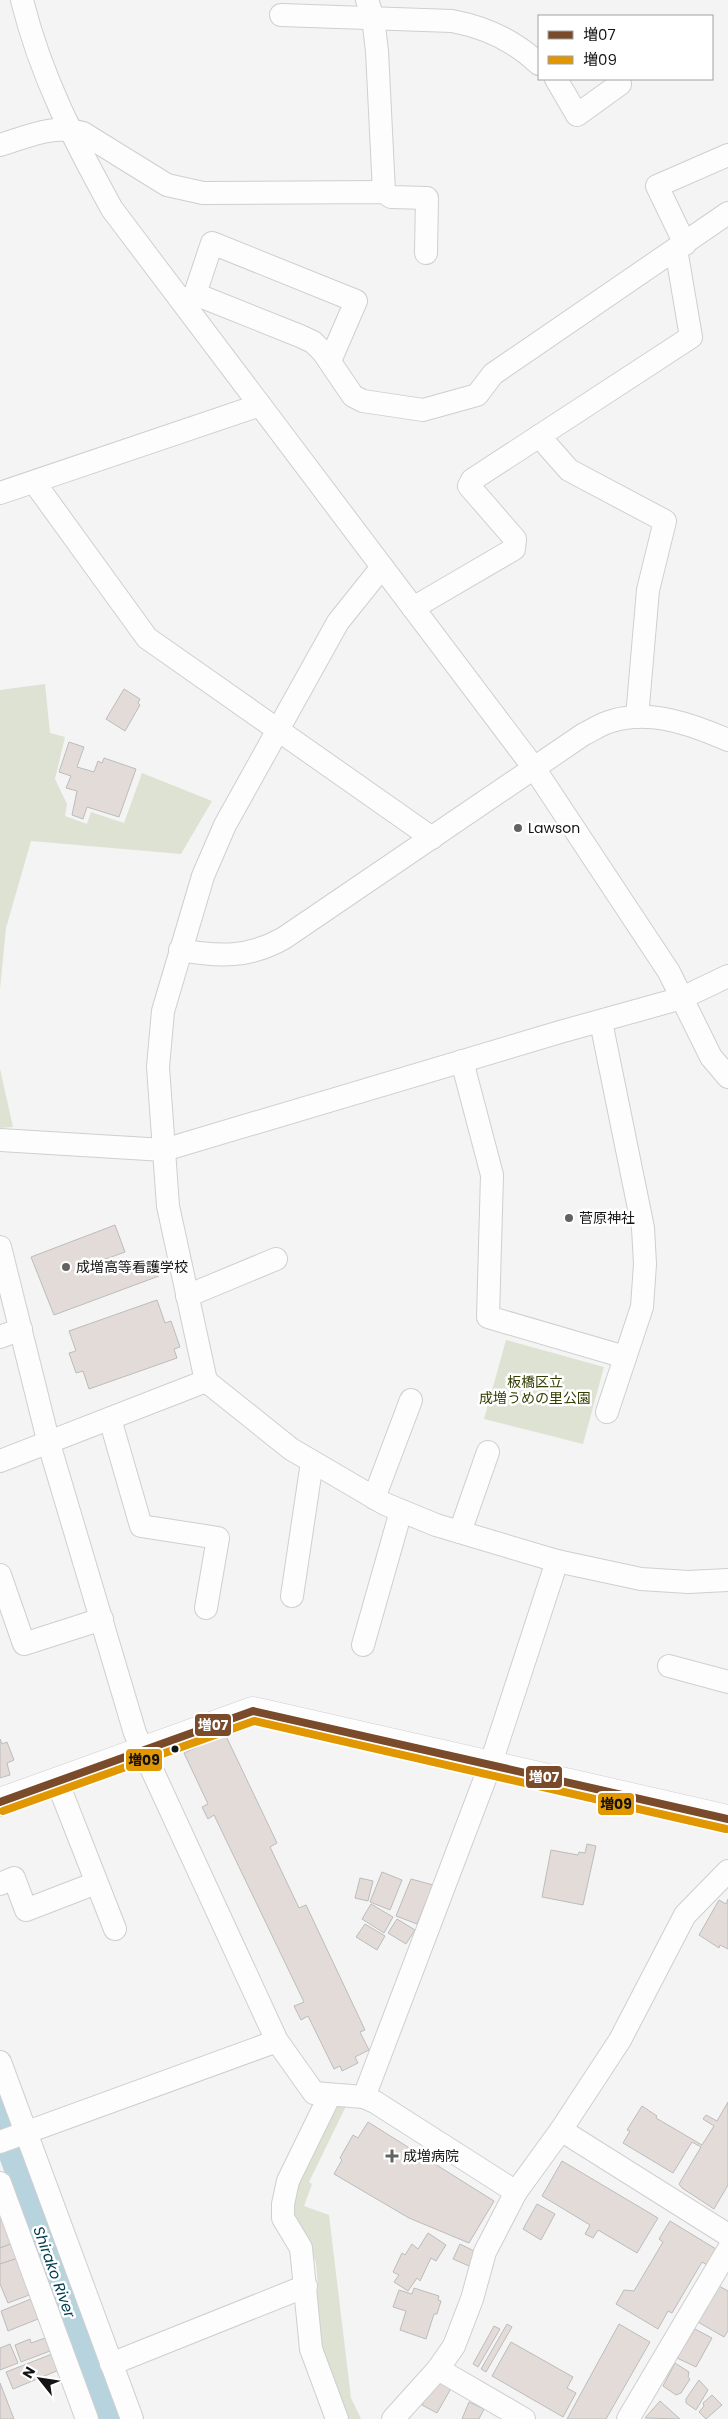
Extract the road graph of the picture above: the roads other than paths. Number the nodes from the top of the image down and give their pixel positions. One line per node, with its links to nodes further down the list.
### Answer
1 (22, 0): 7 (street)
2 (370, 9): 3 (street); 4 (street); 10 (street)
3 (281, 14)
4 (538, 63)
5 (557, 80): 6 (street)
6 (620, 84)
7 (68, 129): 8 (street); 10 (street); 14 (street)
8 (0, 145)
9 (728, 154): 12 (street)
10 (384, 192): 13 (street)
11 (728, 213): 12 (street)
12 (680, 247): 15 (street); 17 (street)
13 (426, 253)
14 (189, 298): 15 (street); 15 (street); 16 (street)
15 (330, 361)
16 (260, 405): 18 (street); 20 (street)
17 (539, 436): 21 (street); 22 (street)
18 (34, 482): 19 (street); 23 (street)
19 (0, 492)
20 (382, 567): 21 (street); 23 (street)
21 (413, 608): 25 (street)
22 (636, 717): 24 (street); 25 (street)
23 (277, 731): 26 (street); 27 (street)
24 (728, 740)
25 (534, 768): 26 (street); 29 (street)
26 (432, 838): 27 (street)
27 (180, 950): 34 (street)
28 (728, 976): 29 (street)
29 (682, 998): 30 (street); 32 (street)
30 (601, 1022): 31 (street); 39 (street)
31 (462, 1061): 34 (street); 39 (street)
32 (728, 1076)
33 (0, 1140): 34 (street)
34 (164, 1150): 37 (street)
35 (0, 1247): 38 (street)
36 (276, 1259): 37 (street)
37 (187, 1296): 40 (street)
38 (10, 1333): 44 (street)
39 (625, 1357): 42 (street)
40 (206, 1381): 43 (street); 47 (street)
41 (411, 1400): 48 (street)
42 (607, 1412)
43 (110, 1420): 44 (street); 55 (street)
44 (49, 1444): 46 (street); 56 (street)
45 (488, 1452): 50 (street)
46 (0, 1462)
47 (312, 1462): 48 (street); 54 (street)
48 (374, 1498): 49 (street)
49 (401, 1511): 50 (street); 57 (street)
50 (460, 1532): 51 (street)
51 (557, 1560): 53 (street); 61 (street)
52 (0, 1575): 56 (street)
53 (728, 1580)
54 (292, 1596)
55 (206, 1608)
56 (102, 1618): 60 (street)
57 (363, 1645)
58 (669, 1666): 59 (street)
59 (728, 1682)
60 (143, 1749): 61 (street); 62 (street); 69 (street)
61 (491, 1764): 64 (street); 72 (street)
62 (57, 1781): 63 (street); 66 (street)
63 (0, 1802)
64 (728, 1819)
65 (728, 1871): 73 (street)
66 (96, 1883): 67 (street); 68 (street)
67 (0, 1884)
68 (115, 1929)
69 (276, 2041): 71 (street); 74 (street)
70 (0, 2062): 74 (street)
71 (330, 2095): 72 (street); 80 (street)
72 (364, 2097): 77 (street)
73 (561, 2130): 77 (street); 78 (street)
74 (24, 2133): 75 (street); 81 (street)
75 (0, 2142)
76 (0, 2183): 83 (street)
77 (516, 2192): 82 (street)
78 (728, 2236)
79 (728, 2250): 88 (street)
80 (306, 2286): 81 (street); 85 (street)
81 (111, 2364): 84 (street)
82 (438, 2369): 86 (street); 87 (street)
83 (87, 2419)
84 (132, 2419)
85 (337, 2419)
86 (392, 2419)
87 (524, 2419)
88 (628, 2419)

